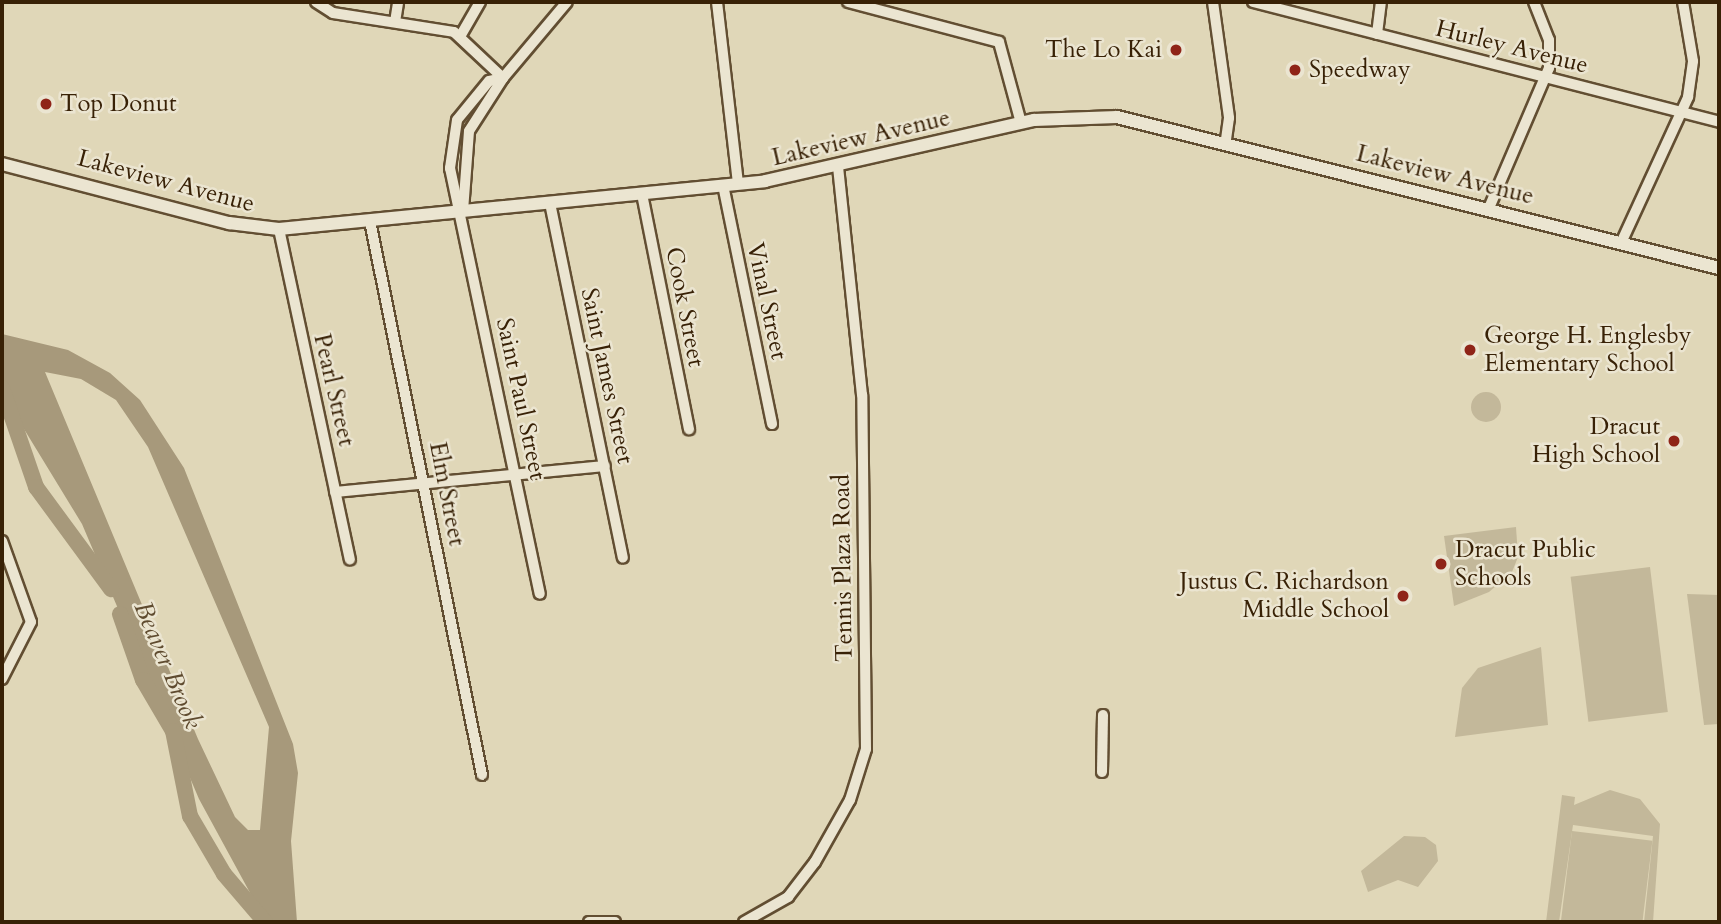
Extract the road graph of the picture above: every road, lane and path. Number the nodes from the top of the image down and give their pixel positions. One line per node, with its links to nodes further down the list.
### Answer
1 (316, 2): 12 (street)
2 (398, 2): 12 (street)
3 (480, 2): 14 (street)
4 (567, 2): 16 (street)
5 (718, 2): 23 (street)
6 (848, 2): 19 (street)
7 (1213, 2): 20 (street)
8 (1253, 2): 13 (street, Hurley Avenue)
9 (1381, 2): 13 (street)
10 (1534, 2): 15 (street)
11 (1683, 2): 17 (street)
12 (396, 22): 14 (street)
13 (1377, 34): 15 (street, Hurley Avenue)
14 (461, 35): 16 (street)
15 (1545, 77): 17 (street, Hurley Avenue); 27 (street)
16 (503, 79): 28 (street); 28 (street)
17 (1681, 112): 18 (street, Hurley Avenue); 31 (street)
18 (1719, 122)
19 (1021, 123): 20 (main road, Lakeview Avenue); 22 (main road, Lakeview Avenue)
20 (1226, 139): 27 (main road, Lakeview Avenue)
21 (2, 164): 30 (main road, Lakeview Avenue)
22 (838, 167): 23 (main road, Lakeview Avenue); 47 (street, Tennis Plaza Road)
23 (738, 184): 24 (main road, Lakeview Avenue)
24 (723, 186): 25 (main road, Lakeview Avenue); 33 (street, Vinal Street)
25 (642, 194): 26 (main road, Lakeview Avenue); 34 (street, Cook Street)
26 (550, 203): 28 (main road, Lakeview Avenue); 35 (street, Saint James Street)
27 (1489, 208): 31 (main road, Lakeview Avenue)
28 (463, 211): 29 (main road, Lakeview Avenue); 36 (street, Saint Paul Street)
29 (370, 221): 30 (main road, Lakeview Avenue); 37 (street, Elm Street)
30 (279, 229): 38 (street, Pearl Street)
31 (1621, 243): 32 (main road, Lakeview Avenue)
32 (1719, 268)
33 (772, 424)
34 (689, 429)
35 (605, 466): 36 (street); 40 (street, Saint James Street)
36 (515, 475): 37 (street); 42 (street, Saint Paul Street)
37 (425, 484): 38 (street); 46 (street, Elm Street)
38 (335, 492): 41 (street, Pearl Street)
39 (2, 541): 43 (street)
40 (623, 558)
41 (350, 559)
42 (540, 594)
43 (2, 679)
44 (1103, 715): 45 (street)
45 (1102, 772)
46 (482, 775)
47 (766, 919): 50 (street, Tennis Plaza Road)
48 (589, 922): 49 (street)
49 (615, 922)
50 (744, 922)

